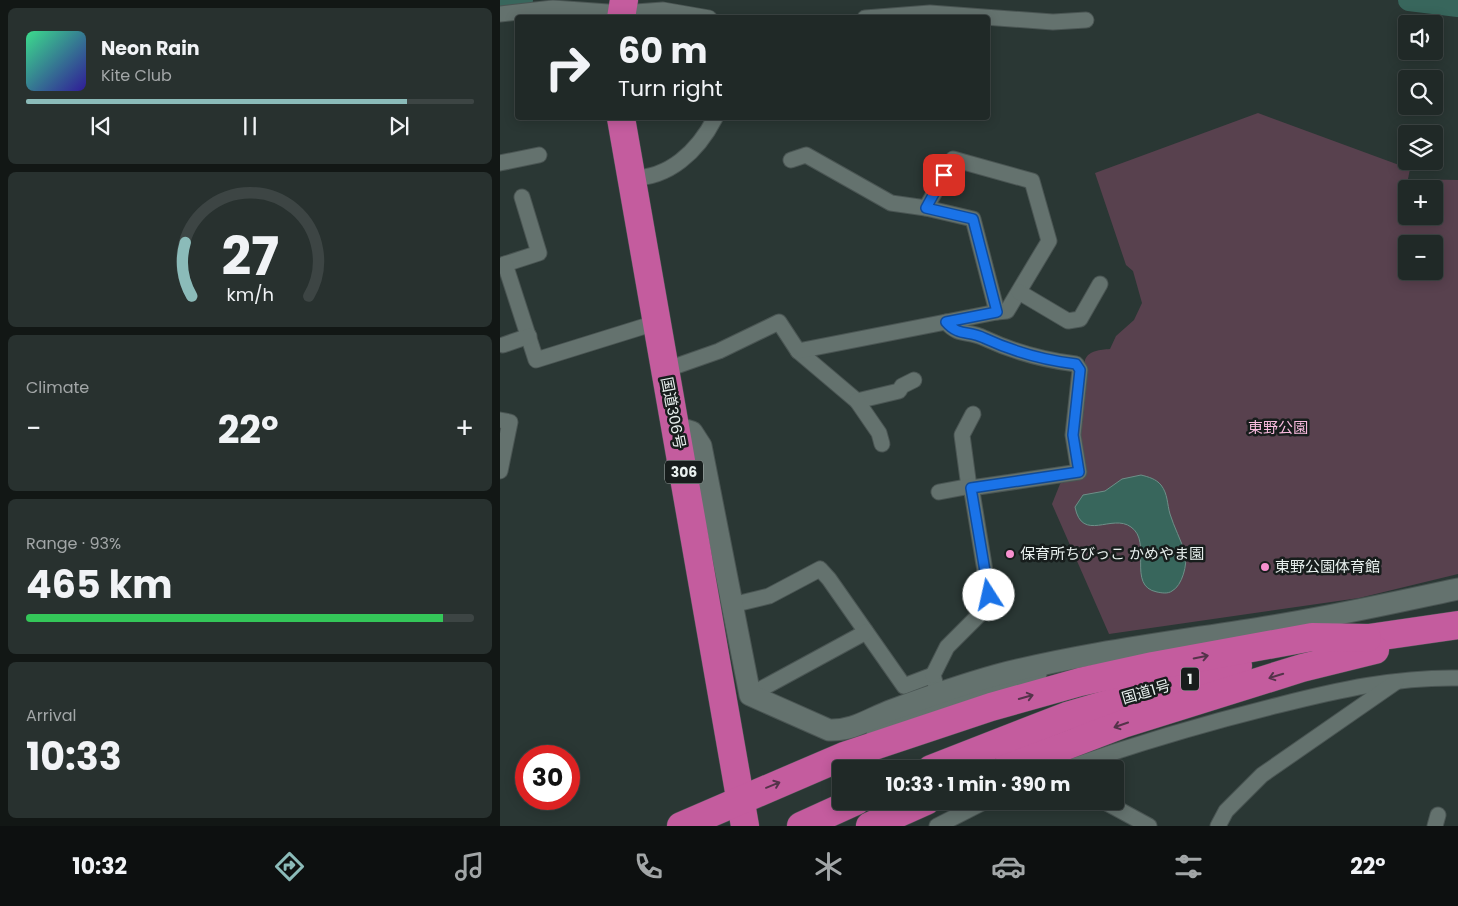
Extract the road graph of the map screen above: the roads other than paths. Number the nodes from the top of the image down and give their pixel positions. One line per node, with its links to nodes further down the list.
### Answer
1 (622, 10): 2 (street); 3 (street)
2 (500, 14)
3 (691, 15)
4 (900, 15): 5 (street)
5 (957, 15)
6 (990, 17): 7 (street)
7 (1086, 20)
8 (621, 120): 13 (highway, 国道306号 / 306)
9 (714, 120): 13 (street)
10 (540, 155): 12 (street)
11 (792, 160): 15 (street)
12 (500, 163)
13 (630, 178): 21 (highway, 国道306号 / 306)
14 (522, 197): 16 (street)
15 (926, 208): 18 (street); 19 (street)
16 (502, 265): 22 (street)
17 (1100, 284): 18 (street)
18 (1019, 292): 19 (street)
19 (997, 312): 20 (street)
20 (946, 322): 24 (street); 33 (street)
21 (656, 323): 22 (street); 25 (highway, 国道306号 / 306)
22 (529, 336): 23 (street)
23 (503, 345)
24 (798, 351): 25 (street); 27 (street)
25 (665, 370): 30 (highway, 国道306号 / 306)
26 (914, 380): 27 (street)
27 (857, 401): 31 (street)
28 (973, 414): 33 (street)
29 (500, 420): 32 (street)
30 (676, 427): 36 (street); 49 (highway, 国道306号 / 306)
31 (882, 444)
32 (500, 472)
33 (970, 487): 34 (street); 43 (street)
34 (939, 492)
35 (1458, 589): 40 (street)
36 (732, 605): 38 (street); 44 (street)
37 (1458, 626): 39 (highway, 国道1号 / 1); 47 (highway, one-way to 47)
38 (866, 632): 43 (street); 44 (street)
39 (1367, 638): 45 (highway, one-way to 39); 46 (highway, 国道1号 / 1)
40 (1106, 652): 43 (street); 45 (street)
41 (1458, 678): 42 (street)
42 (1398, 681): 48 (street); 60 (street)
43 (935, 684): 44 (street)
44 (750, 694)
45 (844, 756): 49 (highway, one-way to 45)
46 (951, 760)
47 (1029, 760)
48 (1092, 760)
49 (740, 799): 54 (highway); 55 (highway, 国道306号 / 306)
50 (837, 810): 56 (highway)
51 (906, 810): 57 (highway)
52 (968, 810): 58 (street)
53 (1120, 810): 59 (street)
54 (681, 826)
55 (745, 826)
56 (802, 826)
57 (870, 826)
58 (937, 826)
59 (1149, 826)
60 (1218, 826)

